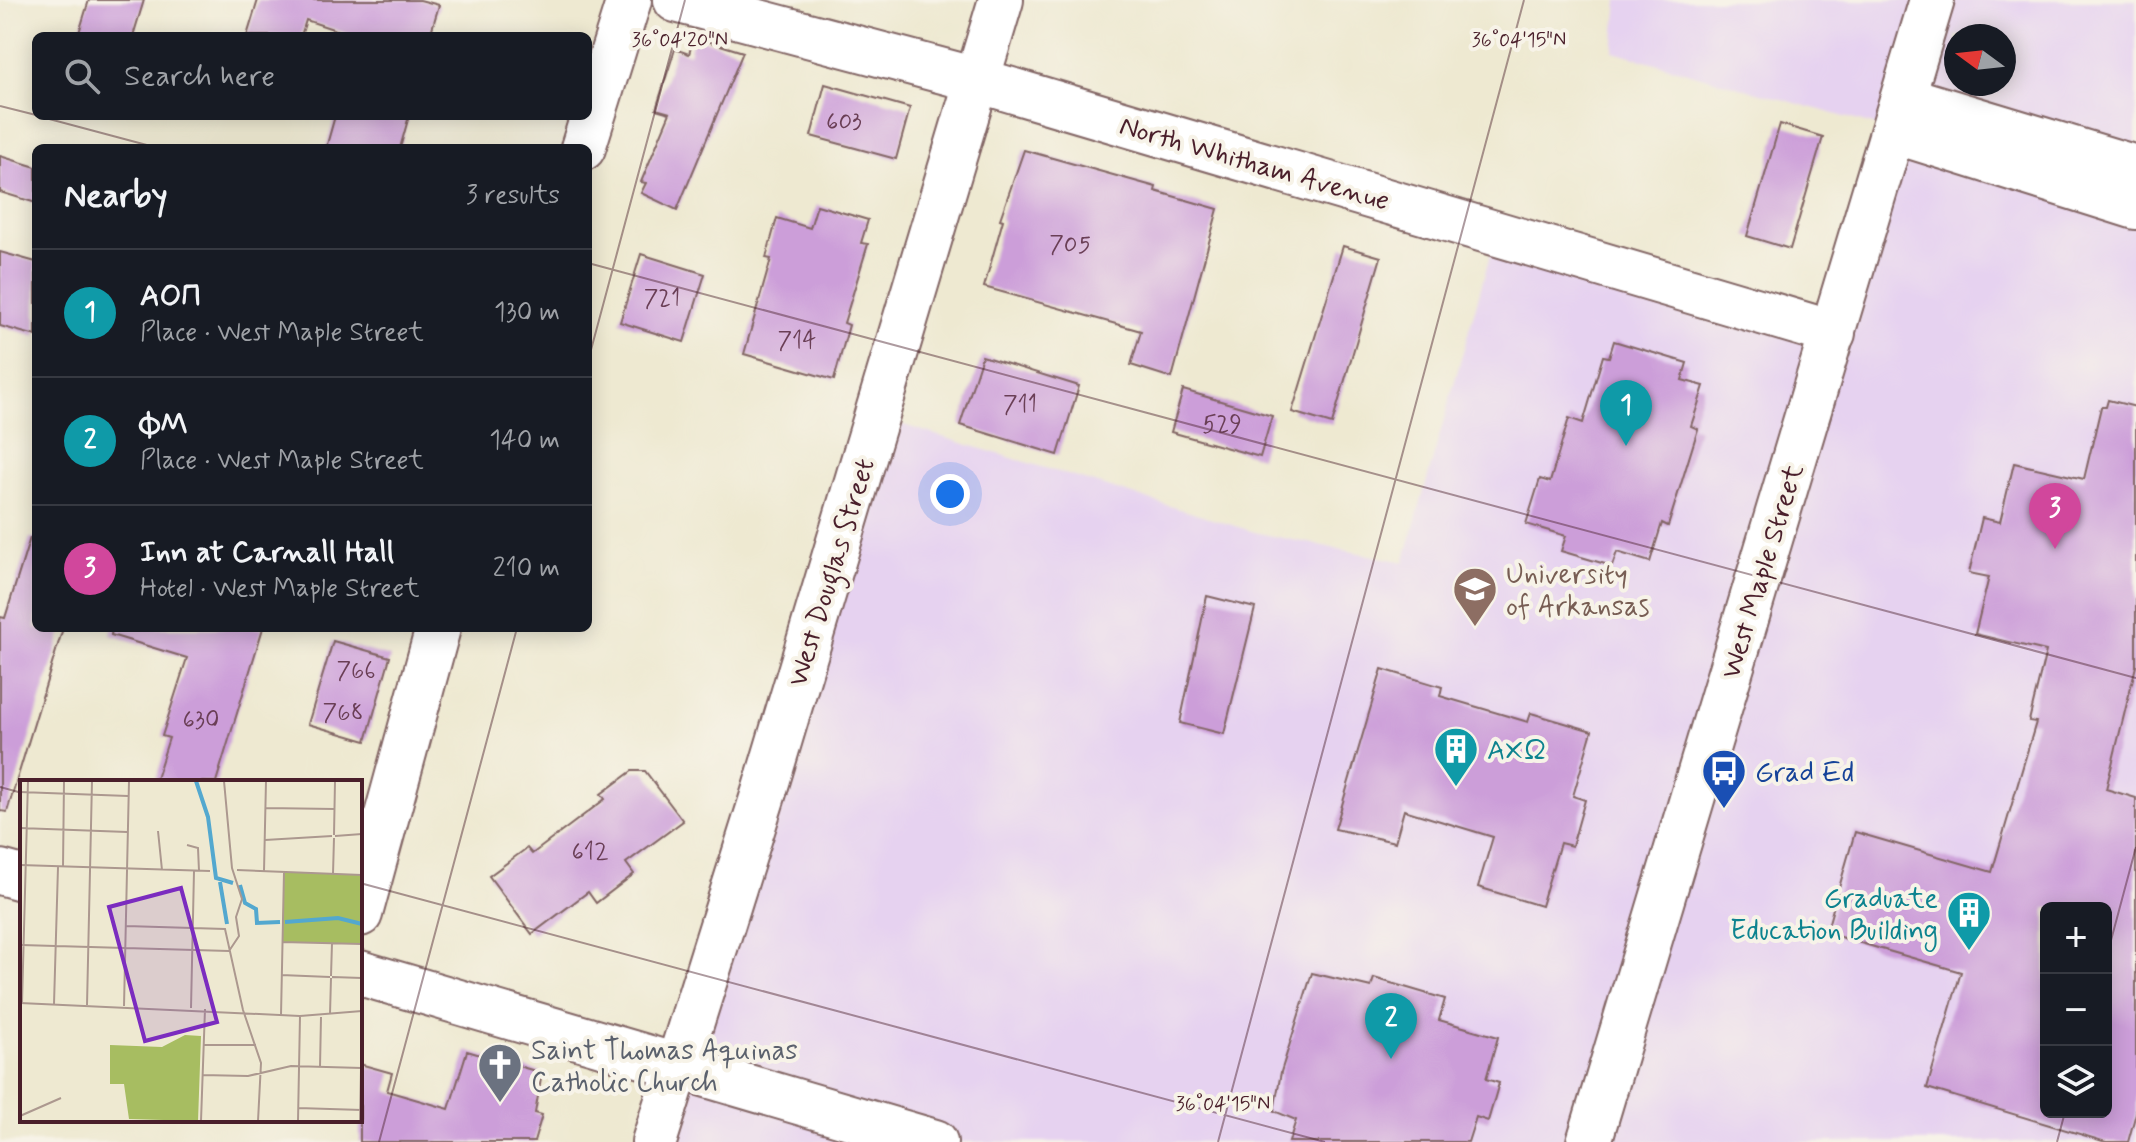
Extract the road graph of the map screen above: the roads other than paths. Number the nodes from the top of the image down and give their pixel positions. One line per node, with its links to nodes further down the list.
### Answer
1 (629, 0): 7 (street)
2 (676, 0): 5 (street, North Whitham Avenue)
3 (1001, 0): 5 (street, West Douglas Street)
4 (1932, 0): 6 (street, West Maple Street)
5 (977, 80): 12 (street, North Whitham Avenue); 18 (street, West Douglas Street)
6 (1899, 115): 10 (street); 11 (street); 12 (street, West Maple Street)
7 (592, 119)
8 (592, 120): 9 (street)
9 (584, 144)
10 (2136, 168)
11 (2136, 207)
12 (1833, 333): 21 (street, West Maple Street)
13 (437, 632): 16 (street)
14 (0, 872): 15 (street)
15 (20, 877)
16 (362, 907)
17 (362, 974): 18 (street)
18 (676, 1065): 19 (street, West Douglas Street); 20 (street)
19 (654, 1142)
20 (935, 1142)
21 (1589, 1142)

